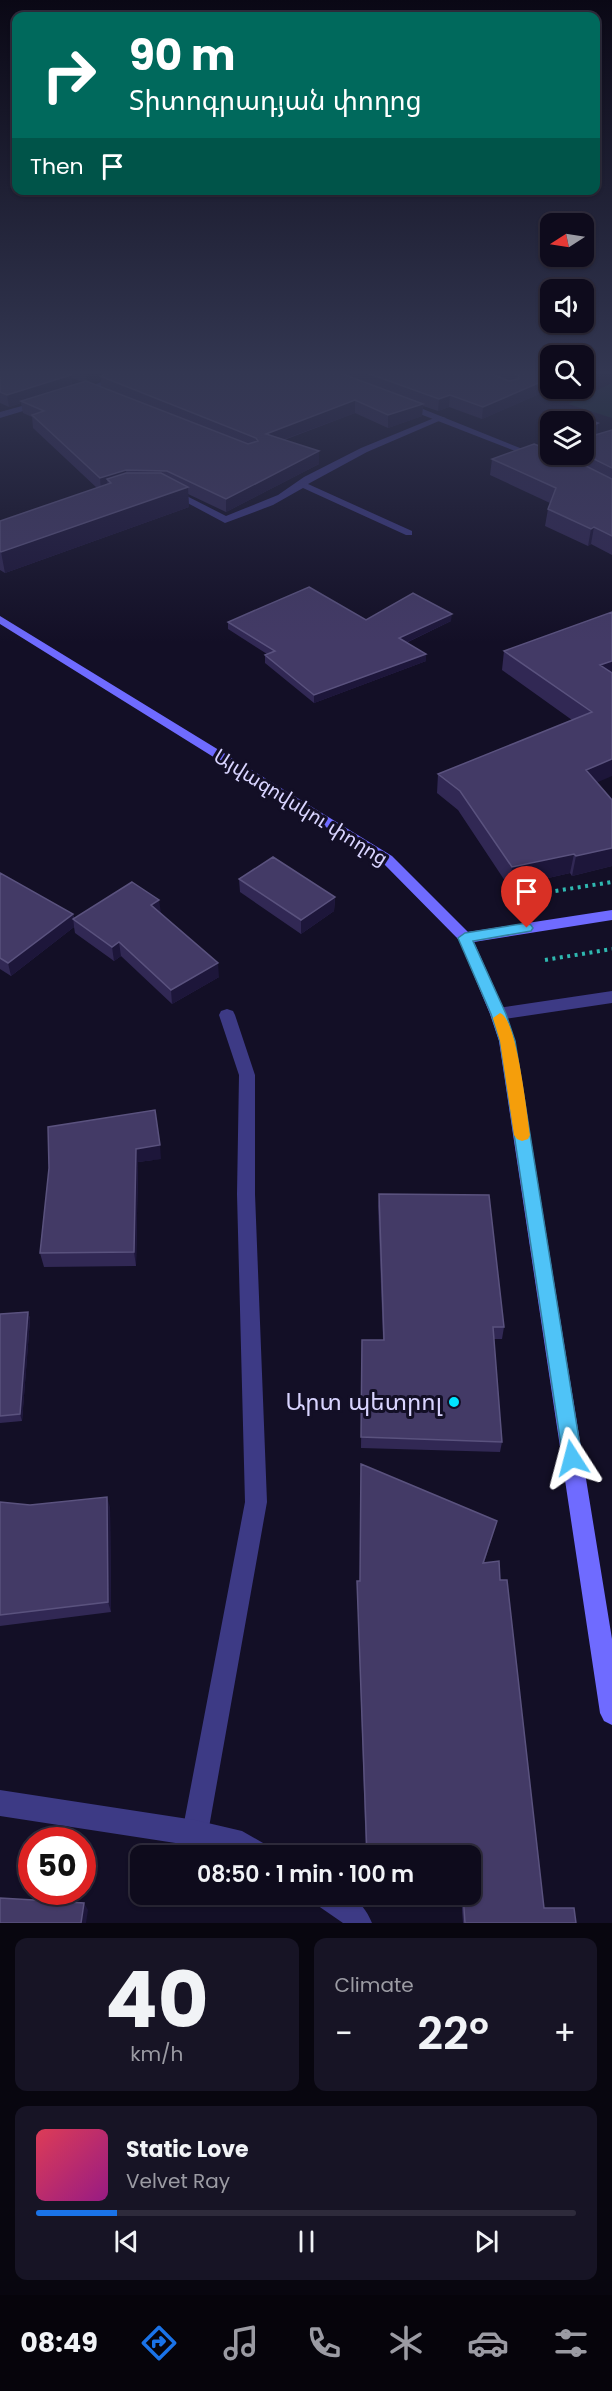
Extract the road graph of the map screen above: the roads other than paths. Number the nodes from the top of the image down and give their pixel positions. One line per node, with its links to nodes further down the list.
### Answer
1 (339, 463): 2 (street)
2 (303, 485): 3 (street); 4 (street)
3 (165, 488)
4 (409, 532)
5 (0, 618): 7 (main road, Այվազովսկու փողոց)
6 (612, 915): 7 (main road)
7 (465, 938): 9 (main road, Այվազովսկու փողոց)
8 (612, 997): 9 (street)
9 (498, 1014): 11 (main road, Այվազովսկու փողոց)
10 (227, 1015): 13 (street)
11 (612, 1713)
12 (0, 1803): 13 (street)
13 (195, 1833): 14 (street)
14 (244, 1845)
15 (340, 1905): 16 (street)
16 (359, 1923)

